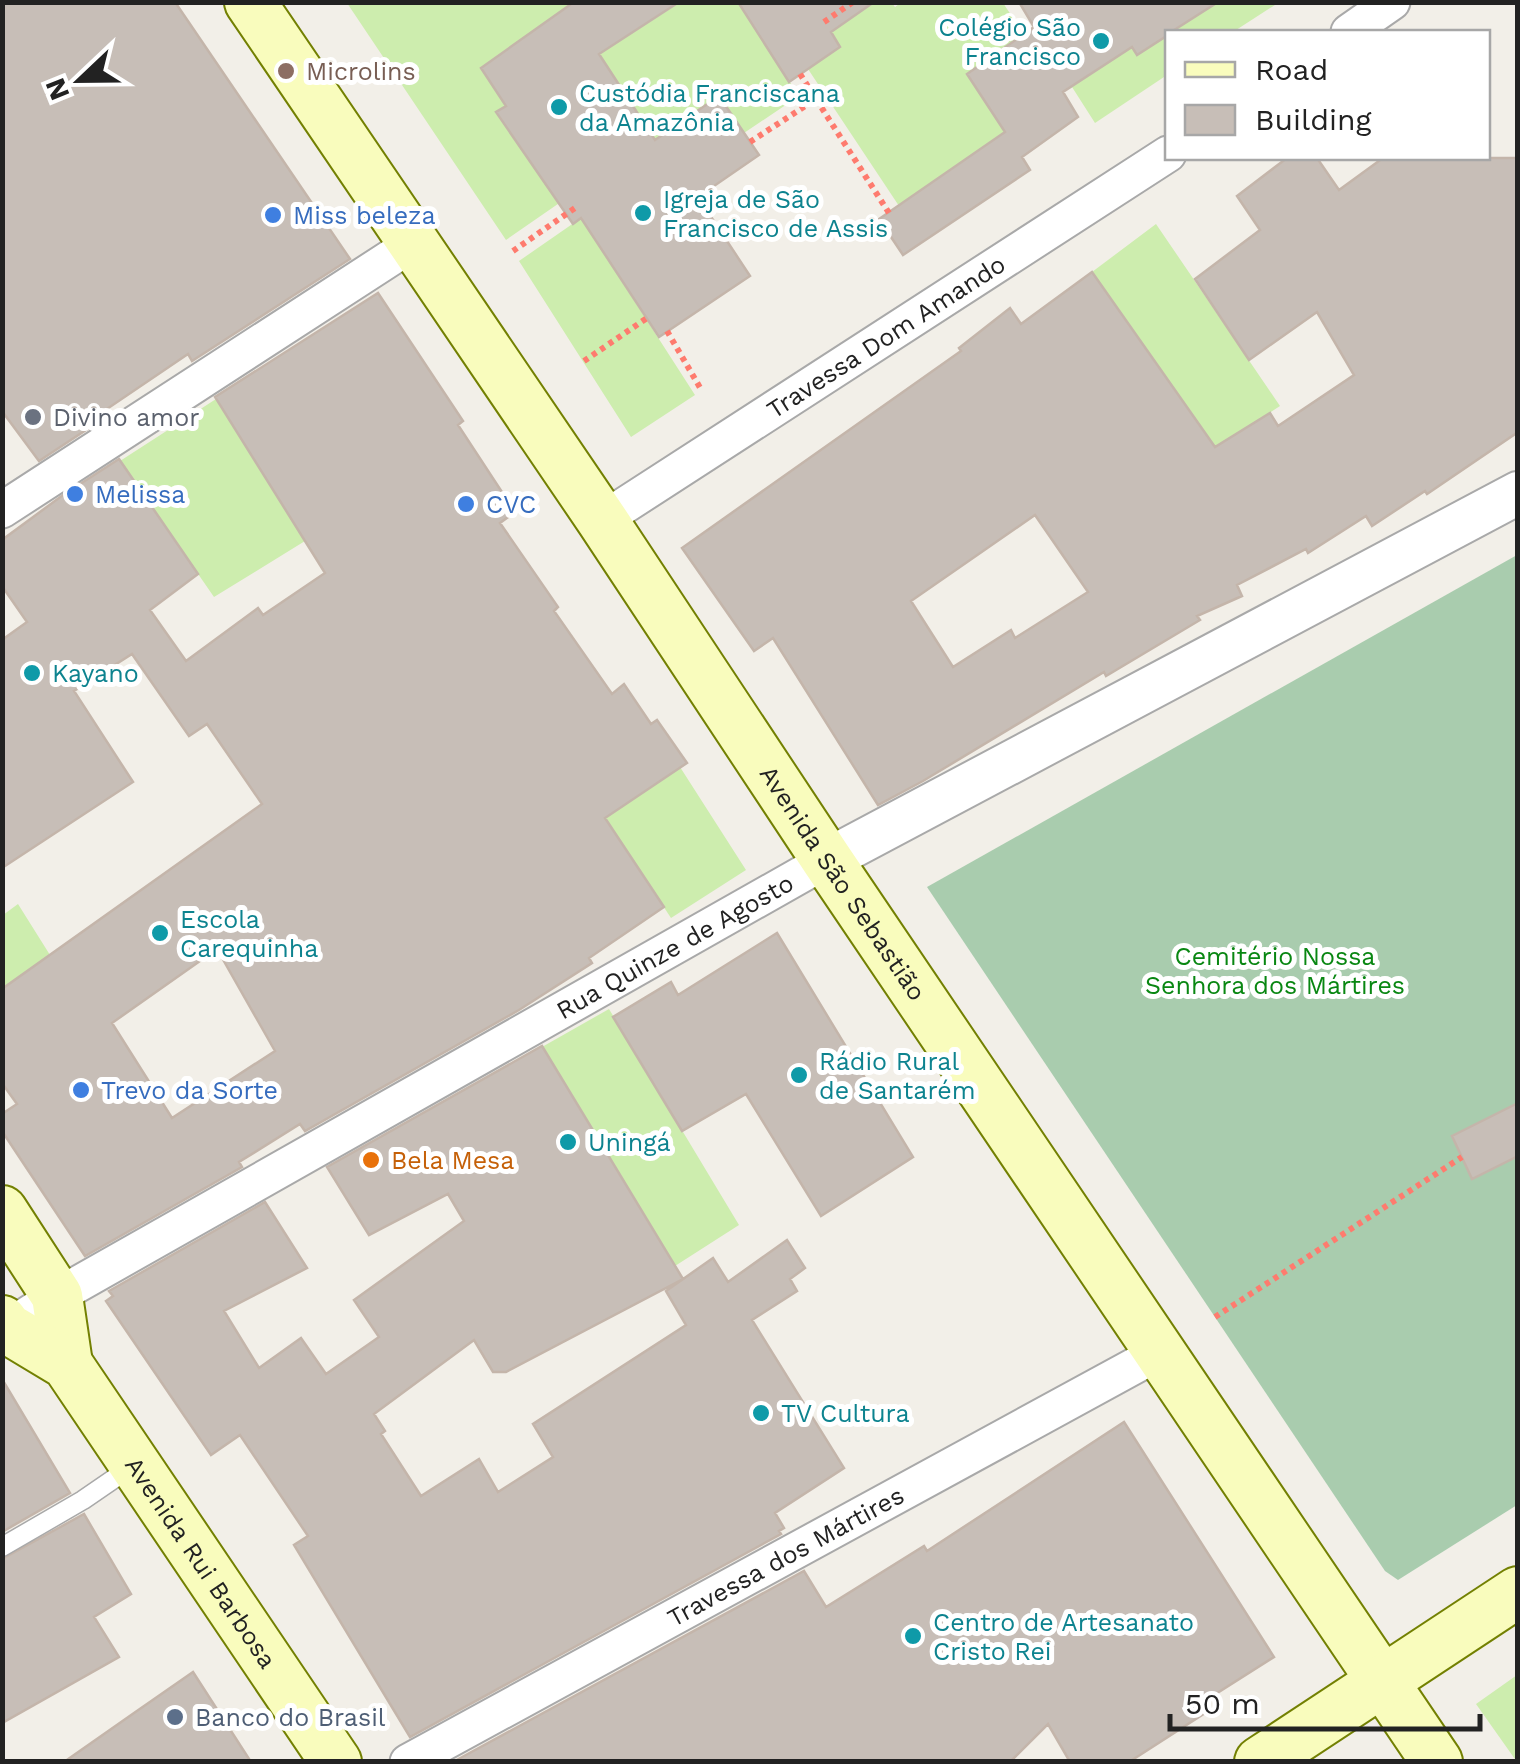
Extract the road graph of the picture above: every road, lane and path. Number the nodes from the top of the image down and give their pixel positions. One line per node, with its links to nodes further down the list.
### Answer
1 (250, 2): 12 (main road, Avenida São Sebastião)
2 (852, 2): 4 (path)
3 (1392, 2): 5 (street)
4 (824, 22)
5 (1352, 30)
6 (800, 74): 7 (path)
7 (816, 99): 8 (path); 11 (path)
8 (750, 142)
9 (1165, 156): 20 (street, Travessa Dom Amando)
10 (575, 208): 13 (path)
11 (889, 213)
12 (412, 244): 19 (street); 20 (main road, Avenida São Sebastião)
13 (513, 251)
14 (647, 318): 16 (path)
15 (667, 331): 17 (path)
16 (584, 361)
17 (702, 391)
18 (1518, 494): 21 (street, Rua Quinze de Agosto)
19 (2, 510)
20 (602, 520): 21 (main road, Avenida São Sebastião)
21 (828, 860): 24 (street, Rua Quinze de Agosto); 27 (main road, Avenida São Sebastião)
22 (1462, 1158): 25 (path)
23 (2, 1211): 24 (main road, Avenida Rui Barbosa)
24 (57, 1296): 26 (street, Rua Quinze de Agosto); 28 (main road, Avenida Rui Barbosa)
25 (1215, 1317)
26 (4, 1326): 28 (main road, Avenida Rui Barbosa)
27 (1160, 1352): 32 (main road, Avenida São Sebastião); 34 (street, Travessa dos Mártires)
28 (66, 1364): 29 (main road, Avenida Rui Barbosa)
29 (134, 1464): 30 (lane); 33 (main road, Avenida Rui Barbosa)
30 (2, 1547)
31 (1518, 1592): 32 (main road)
32 (1383, 1679): 35 (main road); 36 (main road, Avenida São Sebastião)
33 (336, 1762)
34 (408, 1762)
35 (1260, 1762)
36 (1437, 1762)

